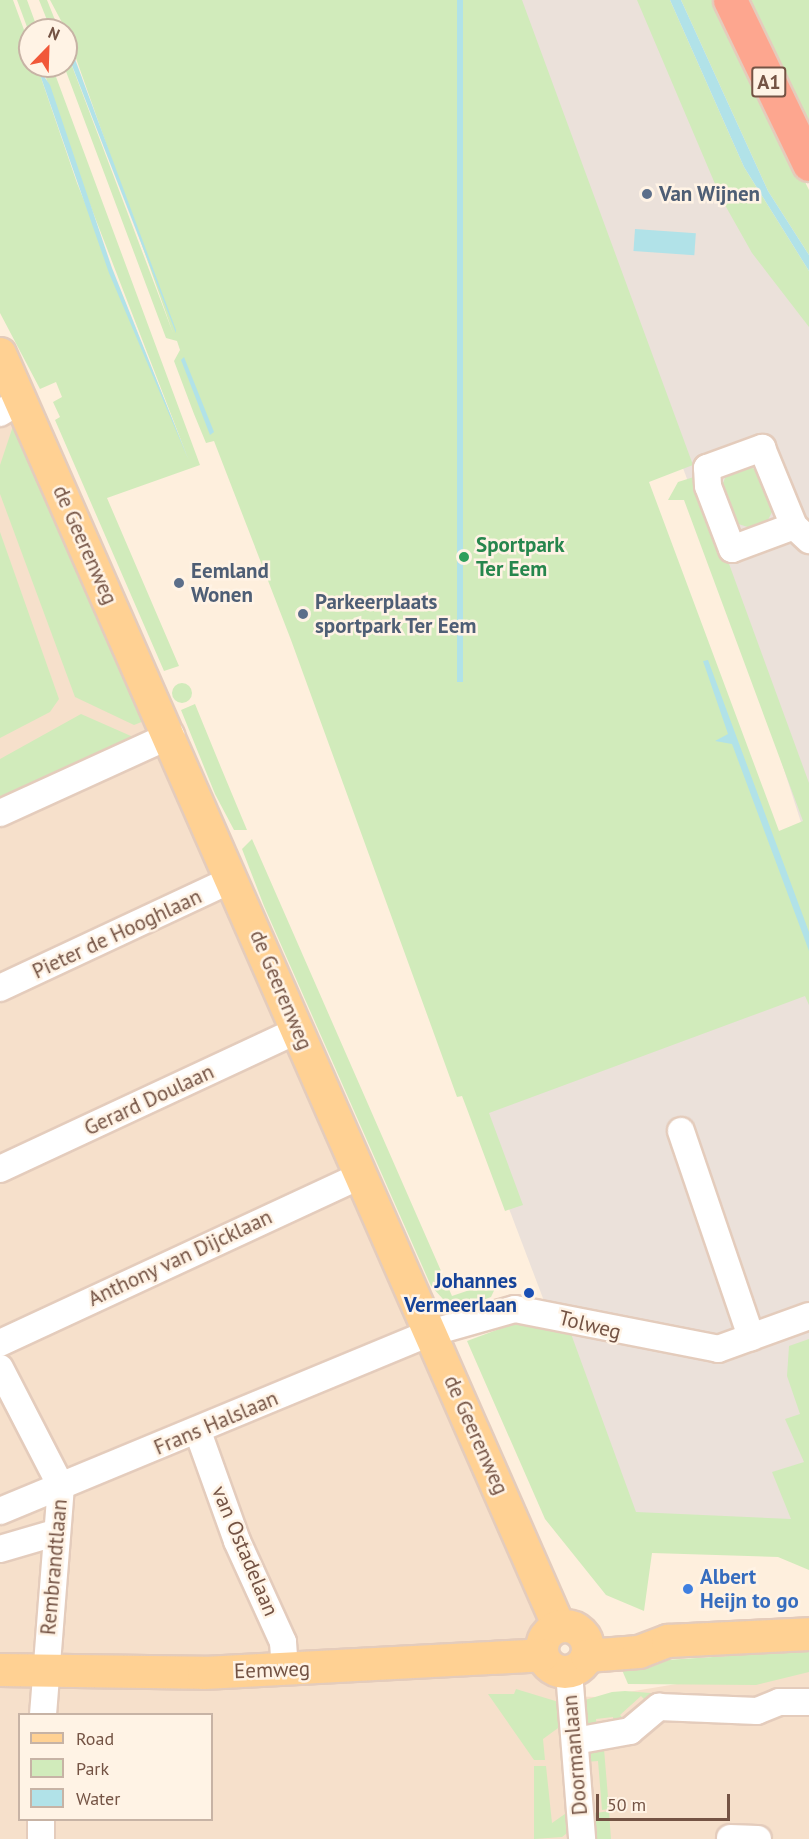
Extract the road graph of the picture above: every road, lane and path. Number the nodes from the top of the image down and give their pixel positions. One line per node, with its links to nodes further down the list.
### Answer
1 (730, 0): 2 (highway, A1)
2 (809, 164)
3 (0, 354): 4 (main road, de Geerenweg)
4 (11, 407): 5 (main road, de Geerenweg)
5 (171, 735): 6 (street); 7 (main road, de Geerenweg)
6 (0, 813)
7 (233, 879): 8 (street, Pieter de Hooghlaan); 9 (main road, de Geerenweg)
8 (0, 988)
9 (298, 1030): 11 (street, Gerard Doulaan); 12 (main road, de Geerenweg)
10 (681, 1131): 15 (street)
11 (0, 1169)
12 (362, 1175): 14 (main road, de Geerenweg); 16 (street, Anthony van Dijcklaan)
13 (809, 1316): 15 (street, Tolweg)
14 (430, 1333): 15 (street, Tolweg); 18 (street, Frans Halslaan); 24 (main road, de Geerenweg)
15 (752, 1337)
16 (0, 1343)
17 (0, 1368): 19 (street, Rembrandtlaan)
18 (198, 1432): 19 (street, Frans Halslaan); 26 (street, van Ostadelaan)
19 (61, 1486): 20 (street, Frans Halslaan); 21 (street, Rembrandtlaan)
20 (0, 1510)
21 (55, 1533): 22 (street); 27 (street, Rembrandtlaan)
22 (0, 1549)
23 (809, 1634): 24 (main road, Eemweg)
24 (569, 1649): 26 (main road, Eemweg); 30 (street, Doormanlaan)
25 (0, 1670): 27 (main road, Eemweg)
26 (285, 1670): 27 (main road, Eemweg)
27 (45, 1672): 29 (street, Rembrandtlaan)
28 (809, 1702): 30 (street)
29 (43, 1713)
30 (575, 1741): 34 (street, Doormanlaan)
31 (41, 1821): 33 (street)
32 (730, 1838): 35 (street)
33 (41, 1839)
34 (582, 1839)
35 (758, 1839)

